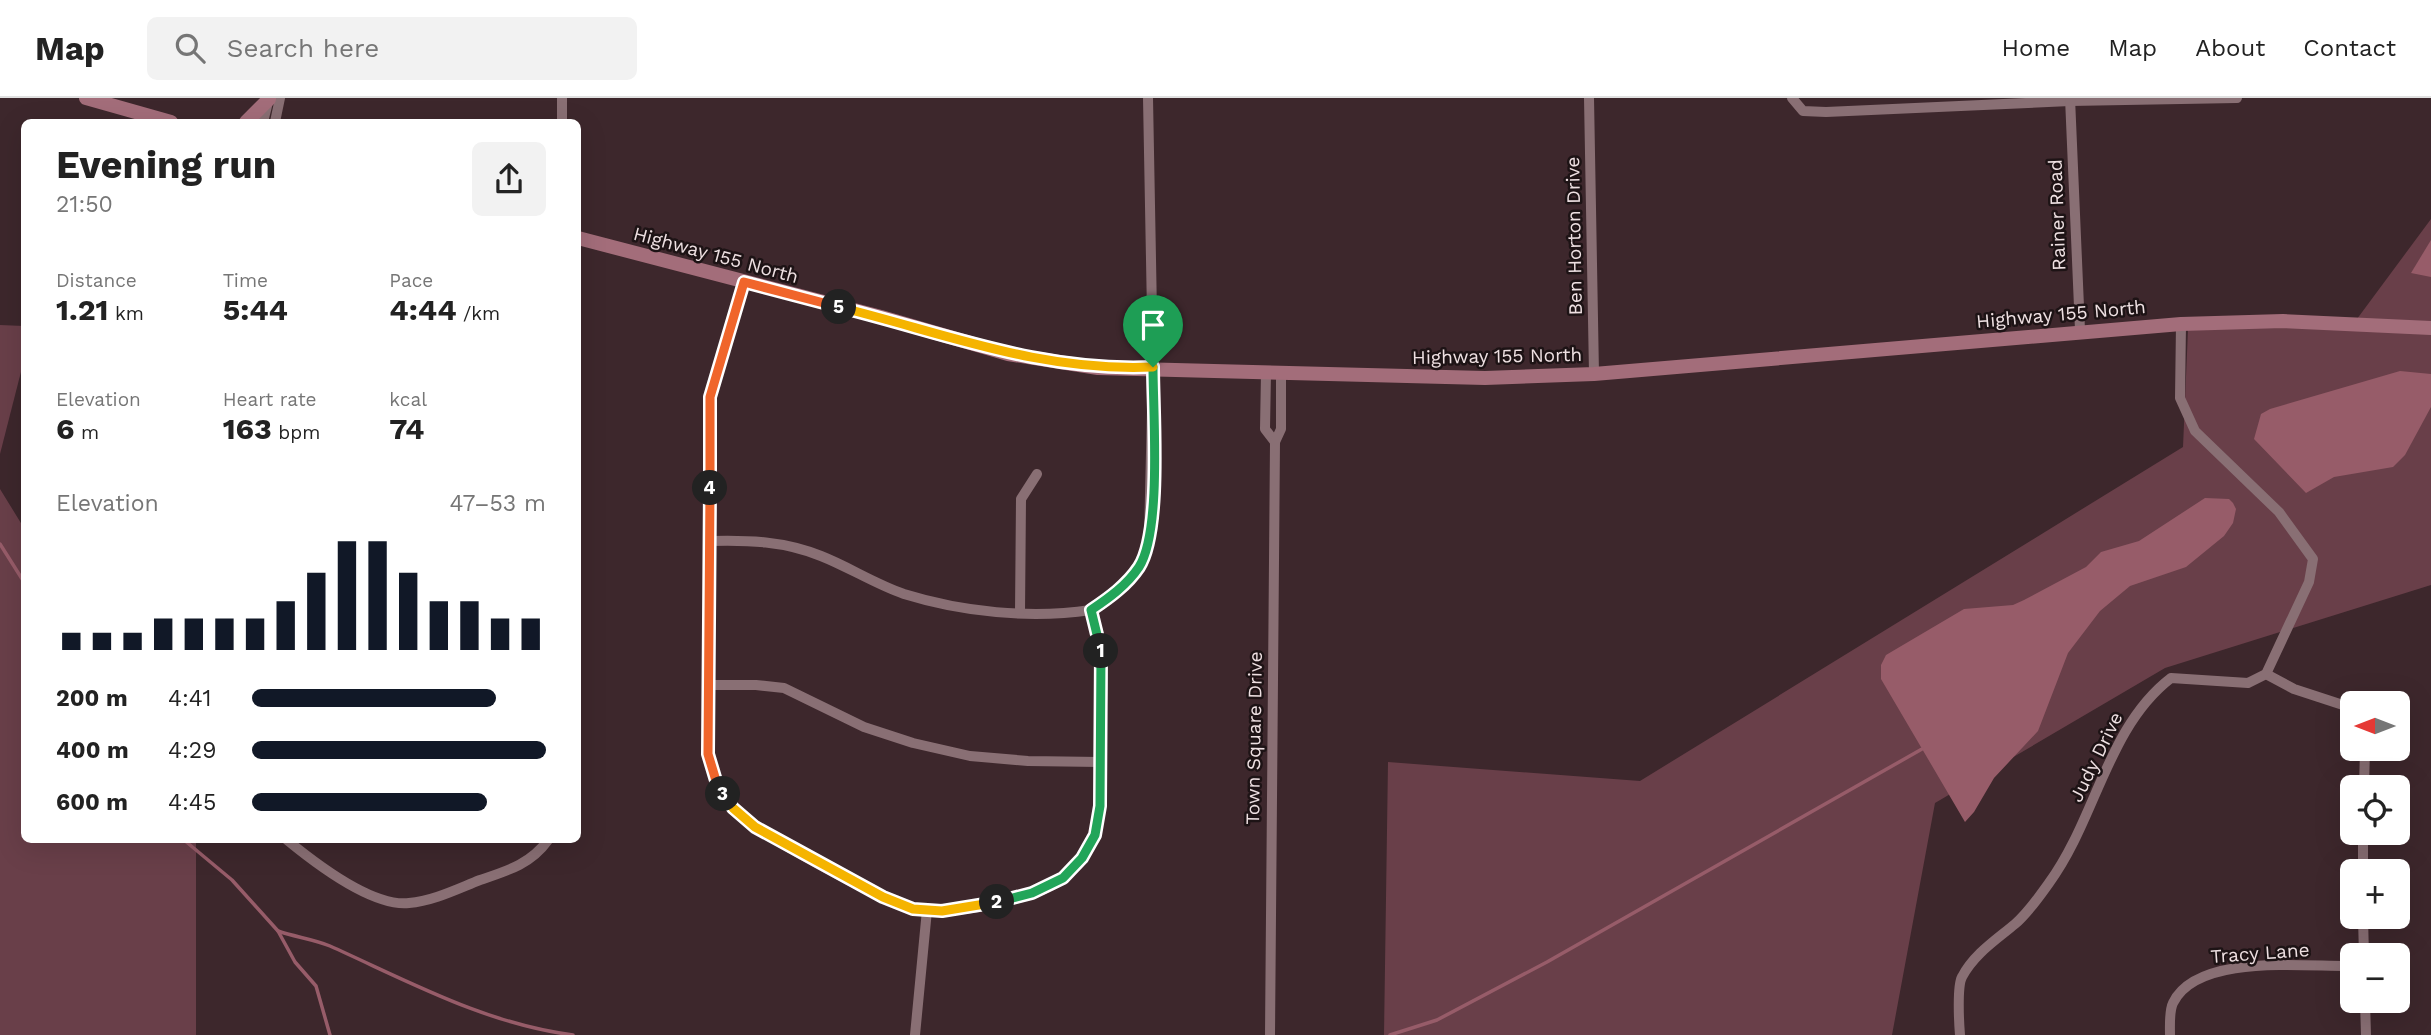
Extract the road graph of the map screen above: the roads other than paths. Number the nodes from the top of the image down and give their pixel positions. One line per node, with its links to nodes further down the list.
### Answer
1 (86, 98): 9 (main road)
2 (272, 98): 10 (main road); 11 (street); 12 (street)
3 (562, 98): 13 (street)
4 (1148, 98): 19 (street)
5 (1589, 98): 22 (street, Ben Horton Drive)
6 (1792, 98): 8 (street)
7 (2237, 98): 8 (street)
8 (2070, 99): 18 (street, Rainer Road)
9 (160, 119)
10 (249, 119)
11 (264, 119)
12 (275, 119)
13 (562, 119)
14 (581, 239): 15 (main road, Highway 155 North)
15 (744, 282): 19 (main road, Highway 155 North); 25 (street)
16 (2181, 324): 17 (main road, Highway 155 North); 18 (main road, Highway 155 North); 28 (street)
17 (2431, 328)
18 (2080, 330): 22 (main road, Highway 155 North)
19 (1153, 367): 20 (main road, Highway 155 North); 26 (street)
20 (1266, 372): 21 (main road, Highway 155 North); 23 (street, Town Square Drive)
21 (1281, 372): 22 (main road, Highway 155 North); 23 (street, Town Square Drive)
22 (1594, 374)
23 (1275, 442): 38 (street, Town Square Drive)
24 (1037, 474): 27 (street)
25 (710, 541): 27 (street); 29 (street)
26 (1091, 610): 27 (street); 31 (street)
27 (1020, 612)
28 (2266, 674): 30 (street); 39 (street, Judy Drive)
29 (709, 685): 31 (street); 34 (street)
30 (2340, 704)
31 (1100, 762): 34 (street)
32 (291, 843): 33 (street)
33 (546, 843)
34 (927, 910): 37 (street)
35 (2340, 966): 40 (street, Tracy Lane)
36 (2365, 1013): 41 (street)
37 (915, 1035)
38 (1270, 1035)
39 (1960, 1035)
40 (2170, 1035)
41 (2366, 1035)

